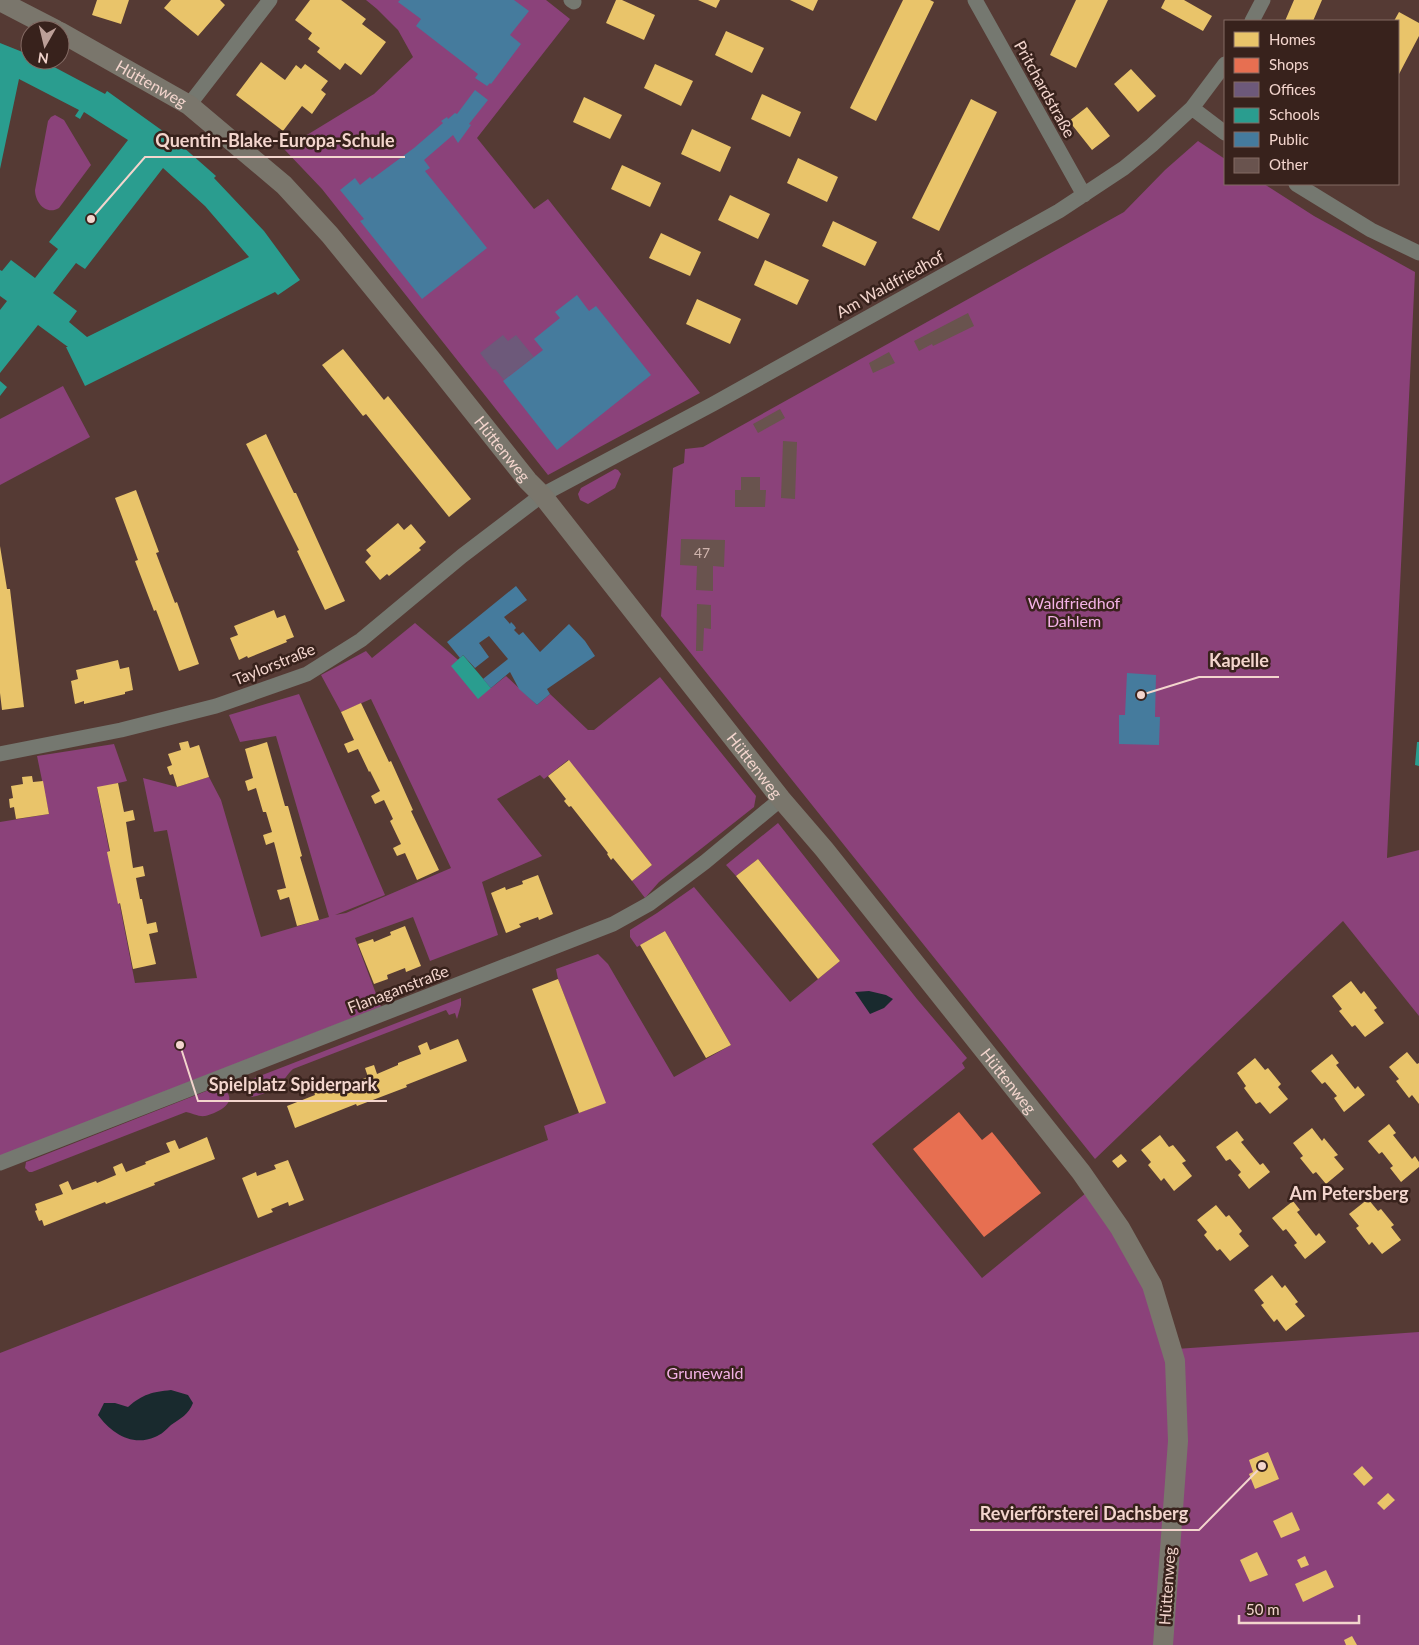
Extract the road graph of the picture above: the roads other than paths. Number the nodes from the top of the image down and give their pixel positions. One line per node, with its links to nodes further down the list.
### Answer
1 (0, 0): 5 (main road)
2 (270, 0): 9 (street)
3 (975, 0): 13 (street, Pritchardstraße)
4 (1263, 0): 6 (street)
5 (37, 20)
6 (1253, 20)
7 (70, 38): 9 (main road, Hüttenweg)
8 (1224, 65): 10 (street, Am Waldfriedhof)
9 (189, 105): 15 (main road, Hüttenweg)
10 (1192, 108): 11 (street); 13 (street, Am Waldfriedhof)
11 (1224, 132)
12 (1298, 185): 14 (street)
13 (1084, 195): 15 (street, Am Waldfriedhof)
14 (1419, 253)
15 (542, 496): 16 (street, Taylorstraße); 17 (main road, Hüttenweg)
16 (0, 754)
17 (781, 798): 18 (street, Flanaganstraße); 19 (main road, Hüttenweg)
18 (0, 1164)
19 (1163, 1645)

